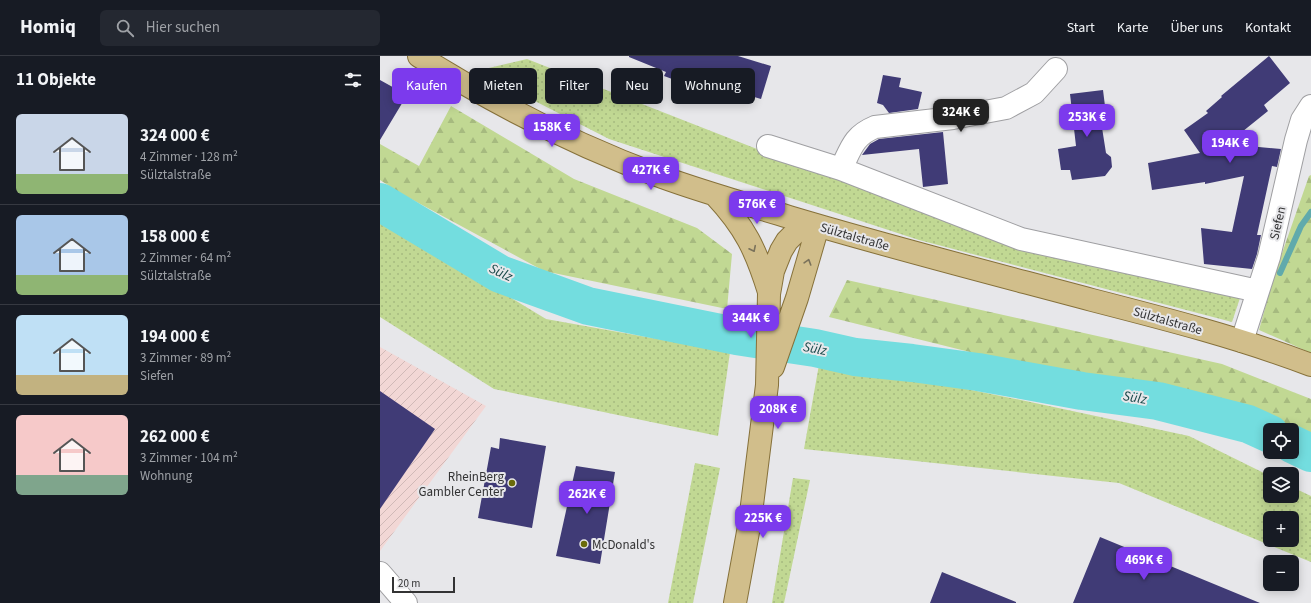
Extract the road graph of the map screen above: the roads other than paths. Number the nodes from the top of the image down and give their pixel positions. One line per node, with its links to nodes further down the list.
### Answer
1 (419, 56): 6 (main road, Sülztalstraße)
2 (1056, 70): 5 (street)
3 (1311, 106): 8 (street, Siefen)
4 (768, 146): 5 (street)
5 (841, 169): 8 (street)
6 (714, 195): 7 (main road, Sülztalstraße); 9 (main road, one-way to 9)
7 (814, 225): 9 (main road); 10 (main road, Sülztalstraße); 12 (main road, one-way to 7)
8 (1258, 291): 10 (street, Siefen)
9 (769, 294): 12 (main road)
10 (1242, 341): 11 (main road, Sülztalstraße)
11 (1311, 365)
12 (767, 385): 15 (main road)
13 (380, 573): 14 (street)
14 (406, 603)
15 (734, 603)

